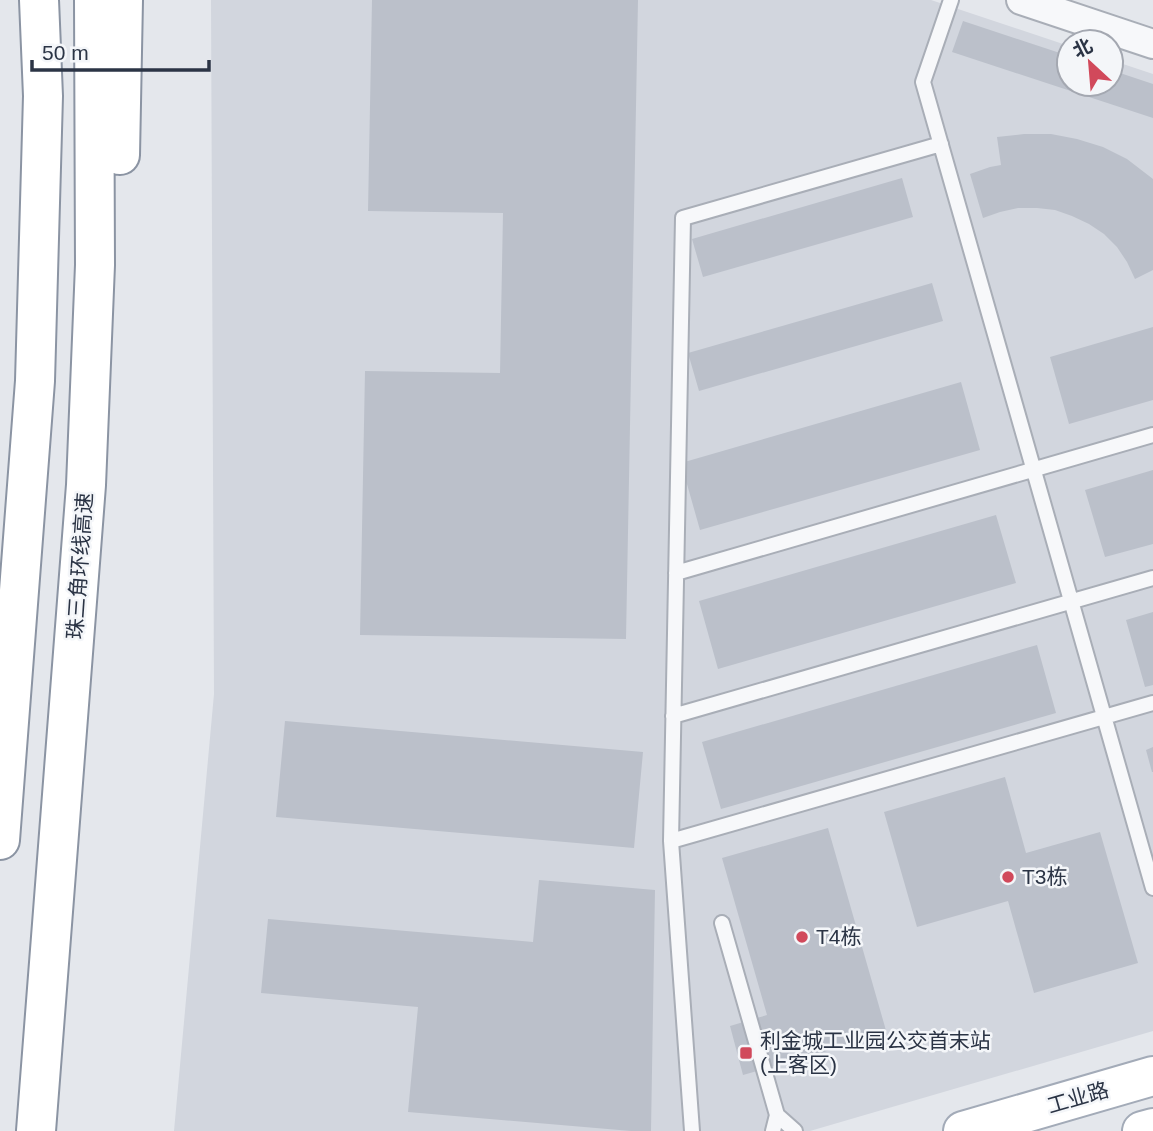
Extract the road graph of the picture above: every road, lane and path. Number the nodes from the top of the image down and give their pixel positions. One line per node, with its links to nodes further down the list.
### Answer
1 (39, 0): 18 (main road)
2 (94, 0): 10 (main road, 珠三角环线高速)
3 (123, 0): 10 (main road)
4 (951, 0): 7 (lane)
5 (1021, 0): 6 (street)
6 (1153, 44)
7 (941, 144): 9 (lane); 11 (lane)
8 (1153, 435): 9 (lane)
9 (1034, 470): 11 (lane); 13 (lane)
10 (84, 519): 26 (main road, 珠三角环线高速)
11 (676, 573): 16 (lane)
12 (1153, 578): 13 (lane)
13 (1072, 601): 16 (lane); 17 (lane)
14 (0, 689): 18 (main road)
15 (1153, 703): 17 (lane)
16 (673, 716): 20 (lane)
17 (1104, 717): 20 (lane); 21 (lane)
18 (5, 765): 19 (main road)
19 (0, 840)
20 (671, 841): 27 (lane)
21 (1153, 888)
22 (722, 923): 24 (lane)
23 (1153, 1076): 30 (main road, 工业路)
24 (776, 1115): 28 (lane); 29 (lane)
25 (1153, 1128): 31 (main road)
26 (36, 1131)
27 (692, 1131)
28 (773, 1131)
29 (795, 1131)
30 (963, 1131)
31 (1142, 1131)

